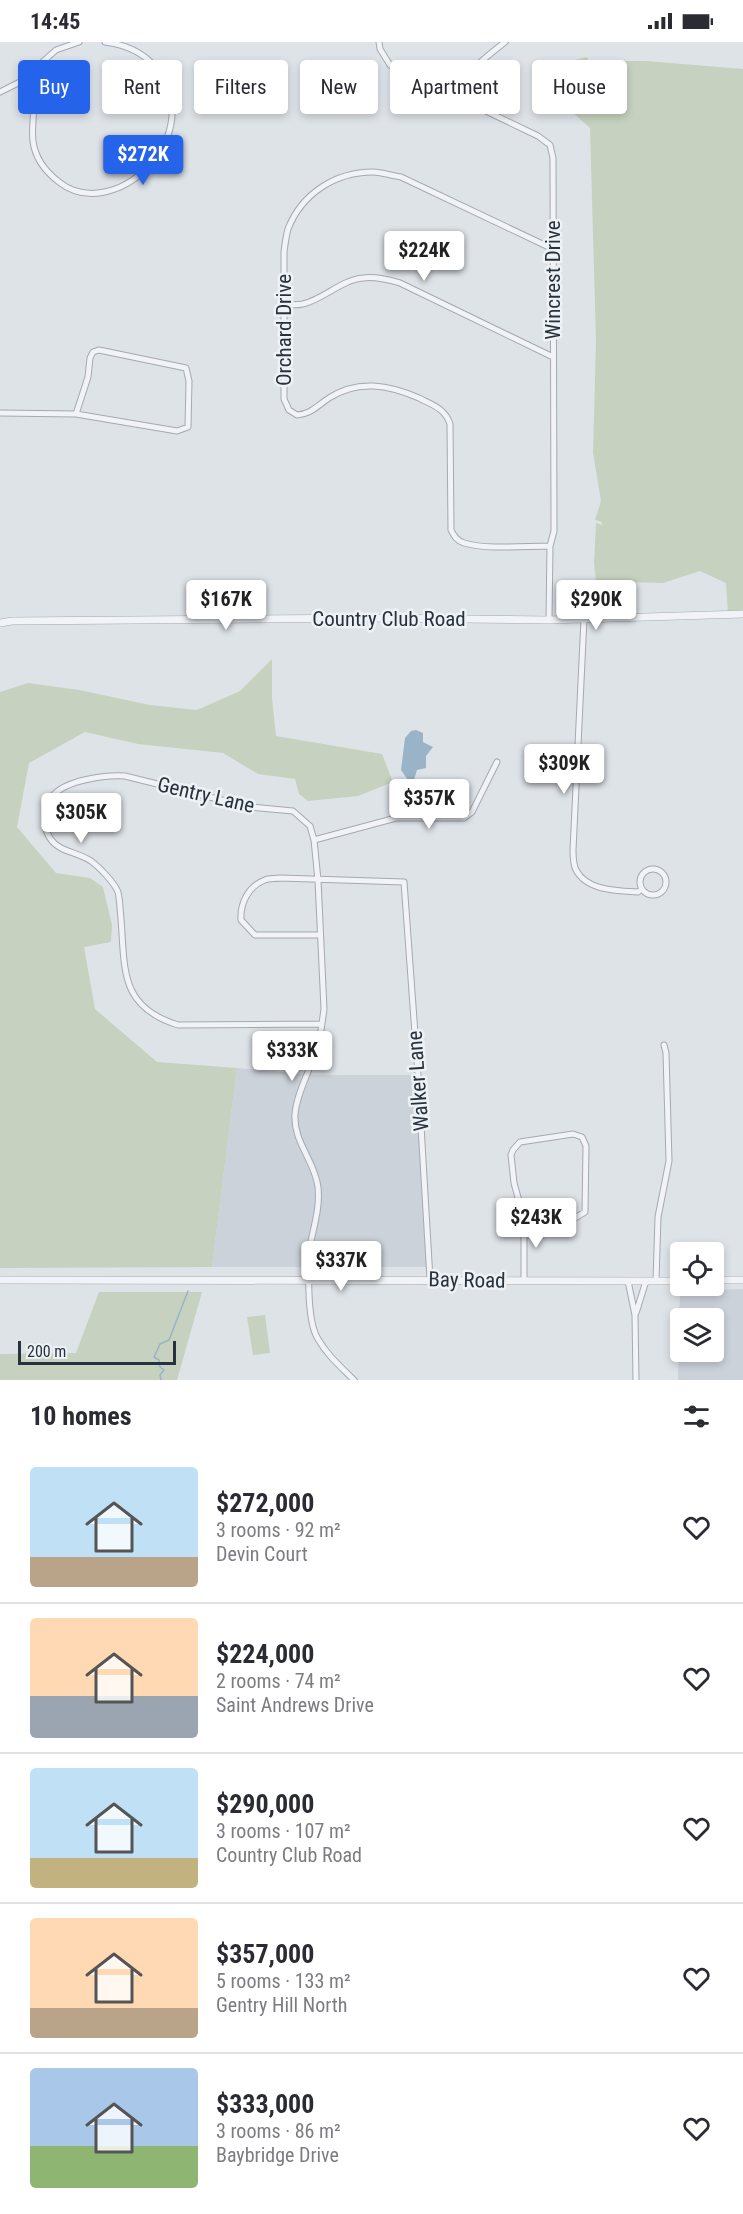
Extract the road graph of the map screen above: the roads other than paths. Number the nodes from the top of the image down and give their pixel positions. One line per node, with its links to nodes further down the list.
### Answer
1 (79, 42): 5 (street)
2 (105, 42): 10 (street)
3 (379, 42): 7 (street, Wincrest Drive)
4 (505, 42): 6 (street)
5 (45, 60)
6 (482, 60)
7 (390, 65)
8 (18, 83): 9 (street)
9 (0, 92)
10 (34, 114)
11 (492, 114): 12 (street, Wincrest Drive)
12 (553, 249): 13 (street, Orchard Drive); 14 (street, Wincrest Drive)
13 (284, 304): 14 (street); 17 (street, Orchard Drive)
14 (553, 357): 17 (street, Wincrest Drive)
15 (0, 413): 16 (street)
16 (76, 414): 16 (street)
17 (550, 546): 20 (street, Wincrest Drive)
18 (743, 614): 19 (street, Country Club Road)
19 (584, 619): 20 (street, Country Club Road); 25 (street)
20 (549, 620): 21 (street, Country Club Road)
21 (0, 623)
22 (497, 762): 23 (street)
23 (314, 840): 24 (street, Gentry Lane); 27 (street, Gentry Lane)
24 (318, 880): 26 (street, Gentry Lane); 26 (street); 31 (street, Walker Lane)
25 (642, 889): 25 (street)
26 (320, 935): 27 (street, Gentry Lane)
27 (322, 1024): 30 (street, Gentry Lane)
28 (664, 1045): 38 (street)
29 (524, 1219): 29 (street); 33 (street)
30 (310, 1279): 31 (street, Bay Road); 32 (street, Bay Road); 41 (street, Gentry Lane)
31 (430, 1279): 33 (street, Bay Road)
32 (0, 1280)
33 (524, 1280): 36 (street, Bay Road)
34 (724, 1280): 35 (street)
35 (743, 1280)
36 (628, 1281): 37 (street, Bay Road); 40 (street)
37 (646, 1281): 38 (street, Bay Road); 40 (street)
38 (656, 1281): 39 (street, Bay Road)
39 (670, 1281)
40 (635, 1315): 42 (street)
41 (354, 1380)
42 (636, 1380)

